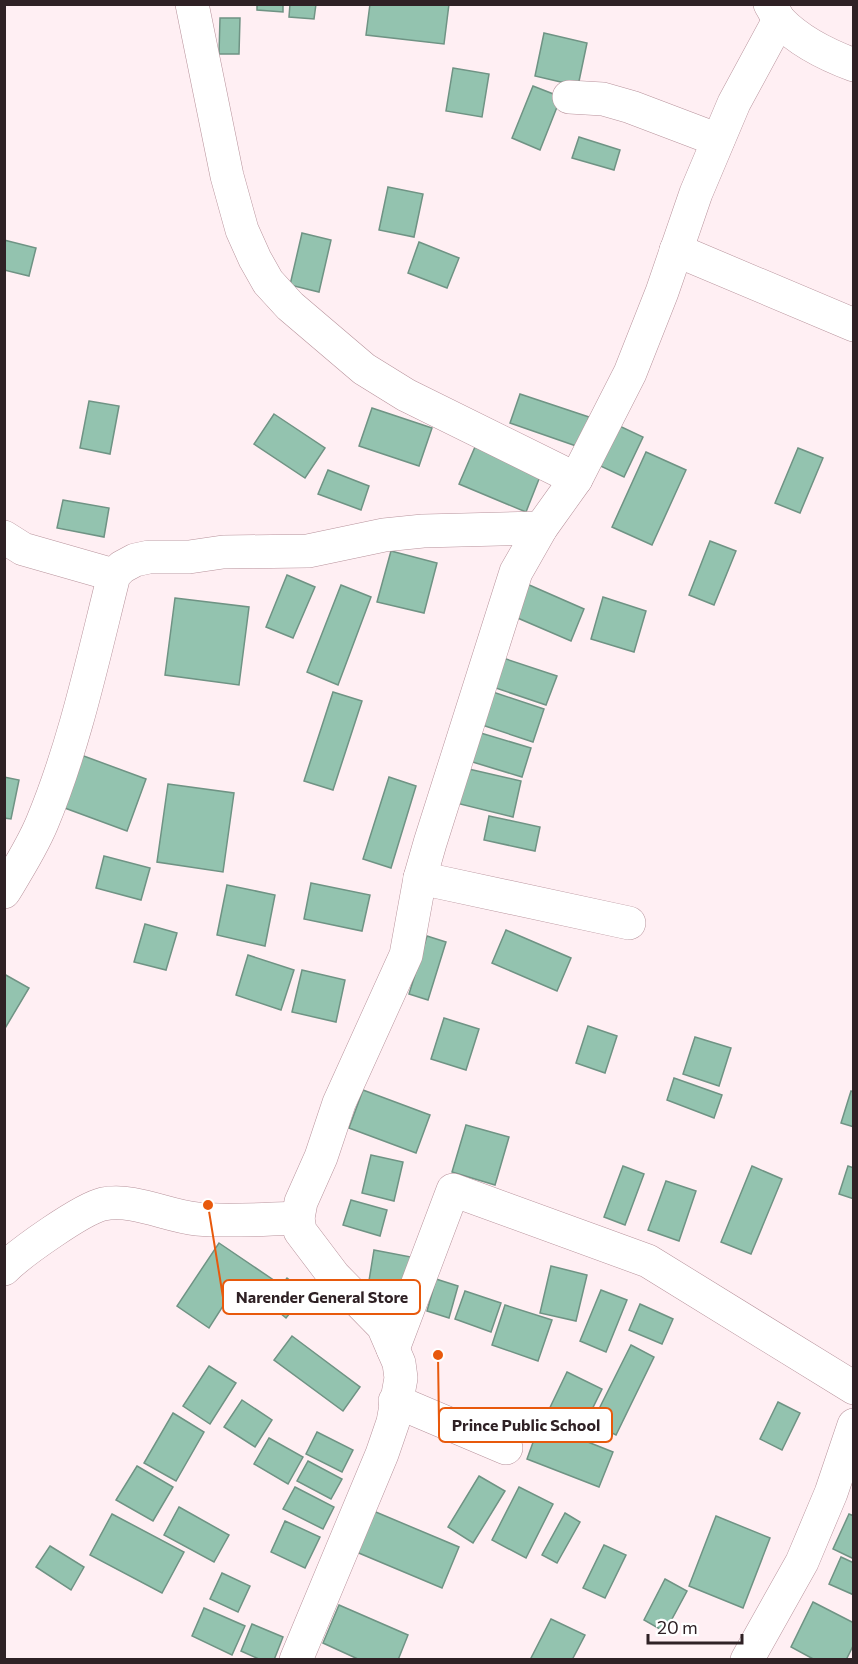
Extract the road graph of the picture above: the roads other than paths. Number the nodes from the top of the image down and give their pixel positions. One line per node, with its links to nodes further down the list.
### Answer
1 (192, 4): 8 (street)
2 (775, 12): 3 (street); 5 (street)
3 (854, 65)
4 (569, 97): 5 (street)
5 (718, 140): 6 (street)
6 (676, 250): 7 (street); 8 (street)
7 (854, 325)
8 (576, 478): 9 (street)
9 (541, 528): 11 (street); 12 (street)
10 (4, 537): 11 (street)
11 (114, 575): 13 (street)
12 (420, 878): 14 (street); 15 (street)
13 (4, 892)
14 (629, 923)
15 (298, 1218): 16 (street); 17 (street)
16 (4, 1269)
17 (393, 1349): 18 (street); 19 (street)
18 (854, 1388)
19 (395, 1401): 21 (street); 22 (street)
20 (854, 1425): 23 (street)
21 (506, 1448)
22 (297, 1659)
23 (747, 1659)

